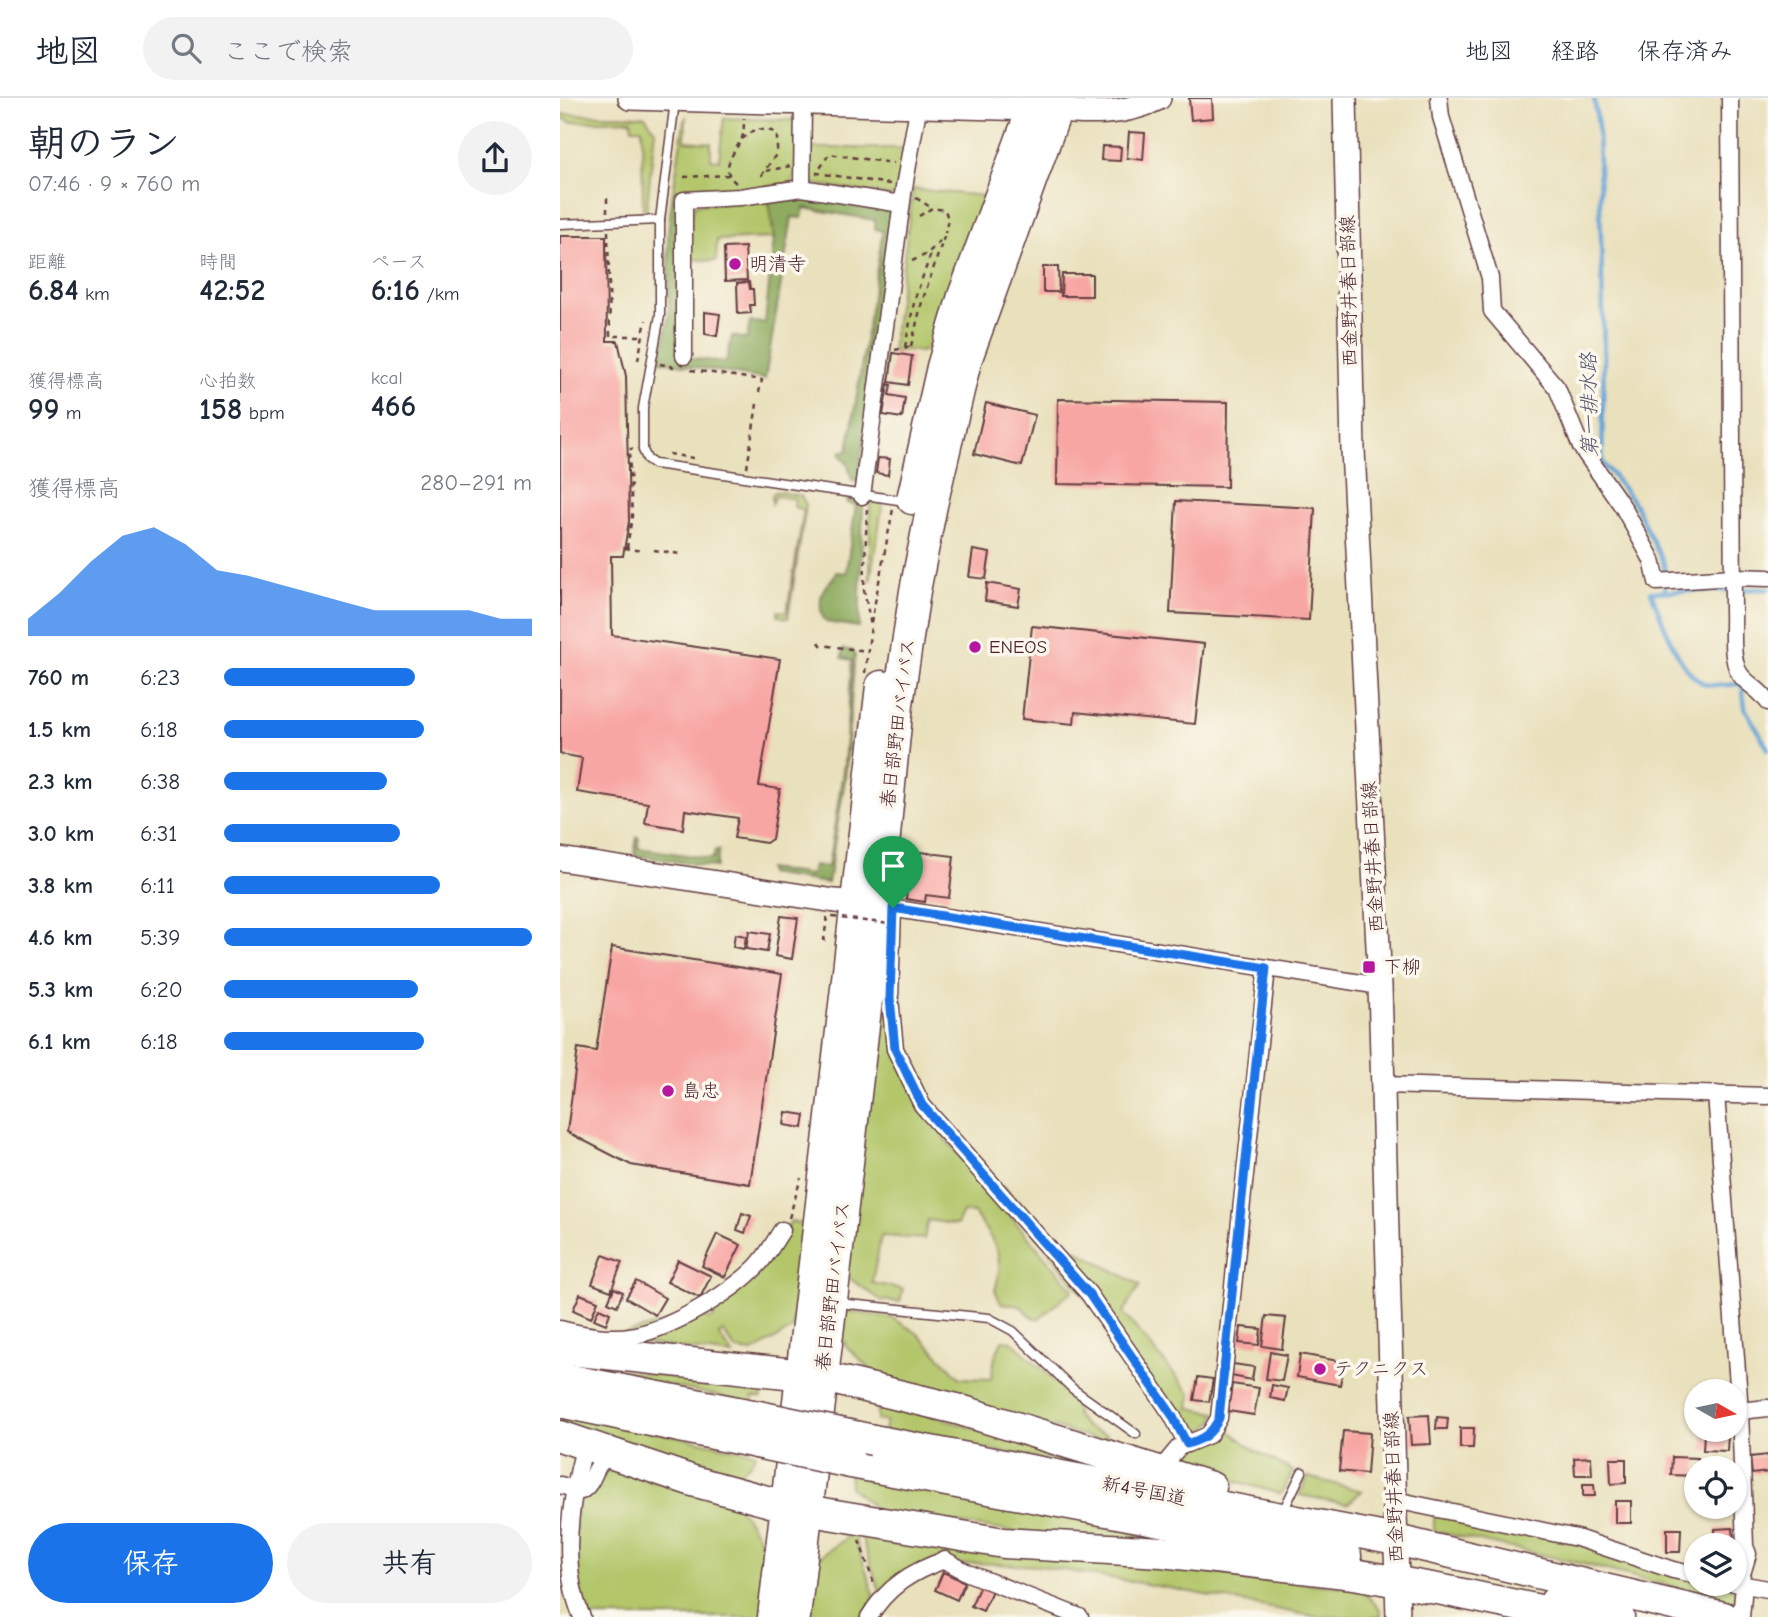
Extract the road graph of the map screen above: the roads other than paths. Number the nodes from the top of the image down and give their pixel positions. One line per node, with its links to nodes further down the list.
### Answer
1 (631, 98): 6 (main road)
2 (1159, 98): 9 (main road)
3 (1345, 98): 23 (main road, 西金野井春日部線)
4 (1439, 98): 17 (street)
5 (1730, 98): 17 (street)
6 (676, 99): 8 (main road); 12 (lane)
7 (919, 102): 8 (main road); 9 (main road); 11 (street)
8 (803, 103): 10 (street)
9 (1046, 104): 16 (highway, 春日部野田バイパス); 21 (highway, 春日部野田バイパス)
10 (802, 188): 11 (street); 14 (street)
11 (909, 202): 15 (street)
12 (660, 220): 13 (lane); 15 (lane)
13 (560, 224)
14 (684, 356)
15 (862, 496): 16 (lane)
16 (903, 501): 21 (highway, 春日部野田バイパス)
17 (1733, 577): 18 (street); 19 (street)
18 (1768, 578)
19 (1768, 702)
20 (560, 859): 21 (main road)
21 (871, 912): 22 (street); 28 (highway, 春日部野田バイパス); 31 (highway, 春日部野田バイパス); 41 (street)
22 (1266, 968): 23 (street); 41 (street)
23 (1380, 985): 24 (main road, 西金野井春日部線)
24 (1383, 1085): 25 (street); 46 (main road, 西金野井春日部線)
25 (1716, 1094): 26 (street); 33 (street)
26 (1768, 1096)
27 (782, 1230): 29 (street)
28 (830, 1302): 31 (highway, 春日部野田バイパス); 38 (lane)
29 (560, 1329)
30 (560, 1349): 31 (highway)
31 (811, 1375): 43 (highway); 48 (highway, 春日部野田バイパス)
32 (560, 1378): 37 (highway, 新4号国道)
33 (1738, 1379)
34 (560, 1402): 37 (highway, 新4号国道)
35 (1768, 1408): 36 (street)
36 (1747, 1410)
37 (758, 1429): 50 (highway, 新4号国道, bridge); 50 (highway, 新4号国道, bridge)
38 (1136, 1434)
39 (572, 1440): 42 (highway); 45 (street)
40 (1741, 1442): 49 (street)
41 (1187, 1444): 43 (street)
42 (622, 1458): 45 (street); 48 (highway)
43 (1159, 1471): 47 (highway)
44 (1302, 1472): 47 (lane)
45 (566, 1487): 55 (street)
46 (1395, 1500): 50 (main road, 西金野井春日部線); 51 (street)
47 (1286, 1505): 50 (highway)
48 (796, 1508): 50 (highway); 56 (highway, 春日部野田バイパス); 57 (highway, 春日部野田バイパス)
49 (1745, 1533)
50 (1397, 1563): 60 (main road, 西金野井春日部線); 61 (highway); 62 (highway, 新4号国道); 63 (highway, 新4号国道)
51 (1684, 1572)
52 (1747, 1585): 53 (street)
53 (1768, 1589)
54 (1740, 1596): 64 (street)
55 (582, 1617)
56 (773, 1617)
57 (795, 1617)
58 (869, 1617): 59 (street)
59 (1080, 1617)
60 (1398, 1617)
61 (1573, 1617)
62 (1619, 1617)
63 (1724, 1617)
64 (1741, 1617)

